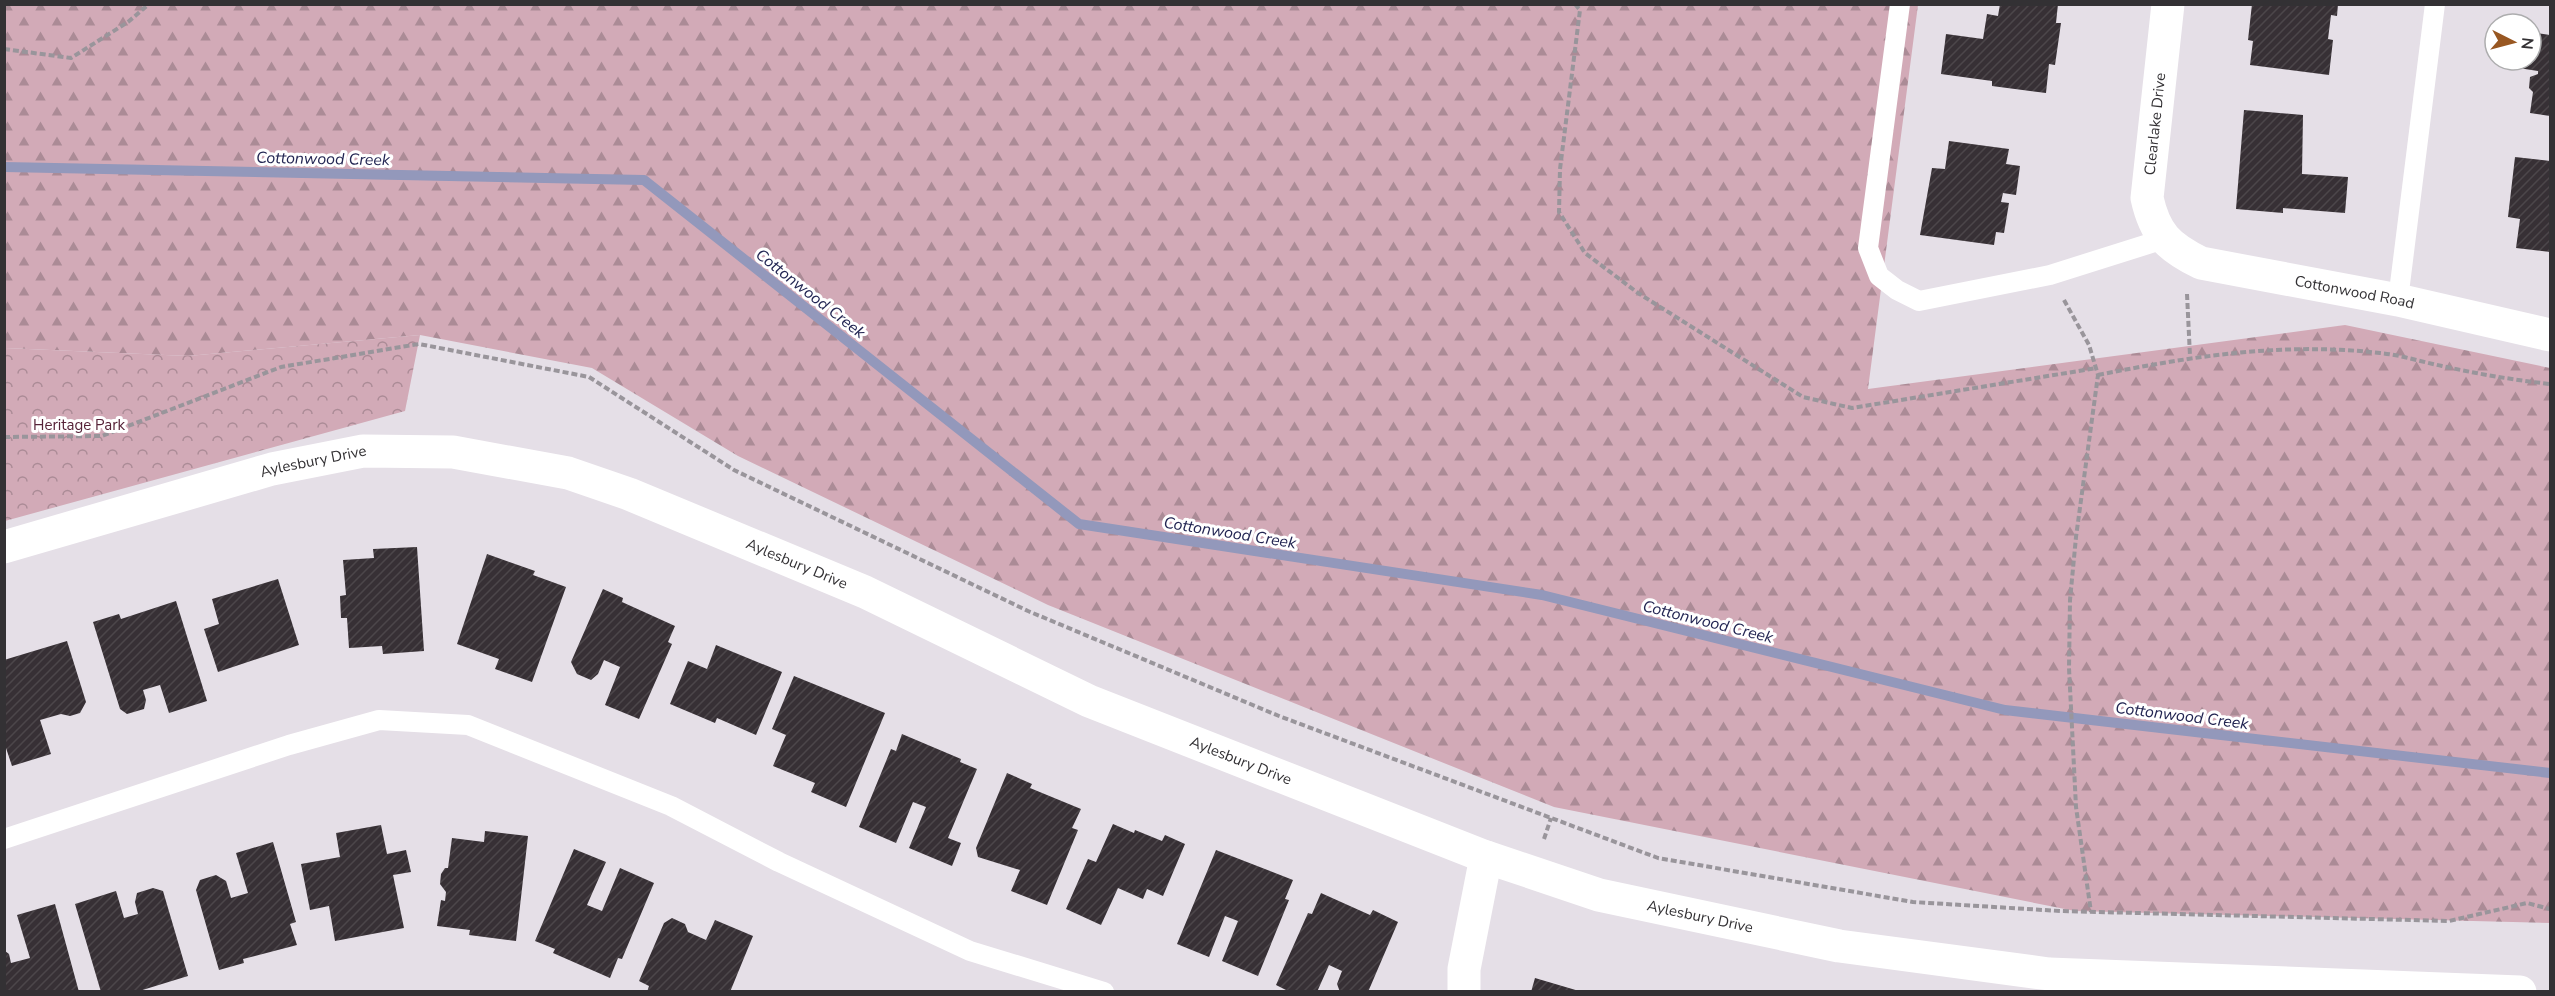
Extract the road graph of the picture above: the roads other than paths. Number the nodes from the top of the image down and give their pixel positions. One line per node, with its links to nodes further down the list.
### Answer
1 (1900, 4): 4 (lane)
2 (2168, 4): 4 (street, Clearlake Drive)
3 (2435, 4): 5 (lane)
4 (2175, 248): 5 (street, Cottonwood Road)
5 (2398, 300): 6 (street, Cottonwood Road)
6 (2550, 335)
7 (4, 547): 9 (street, Aylesbury Drive)
8 (4, 839): 10 (lane)
9 (1486, 856): 11 (street); 12 (street, Aylesbury Drive)
10 (1104, 992)
11 (1464, 992)
12 (2520, 992)

